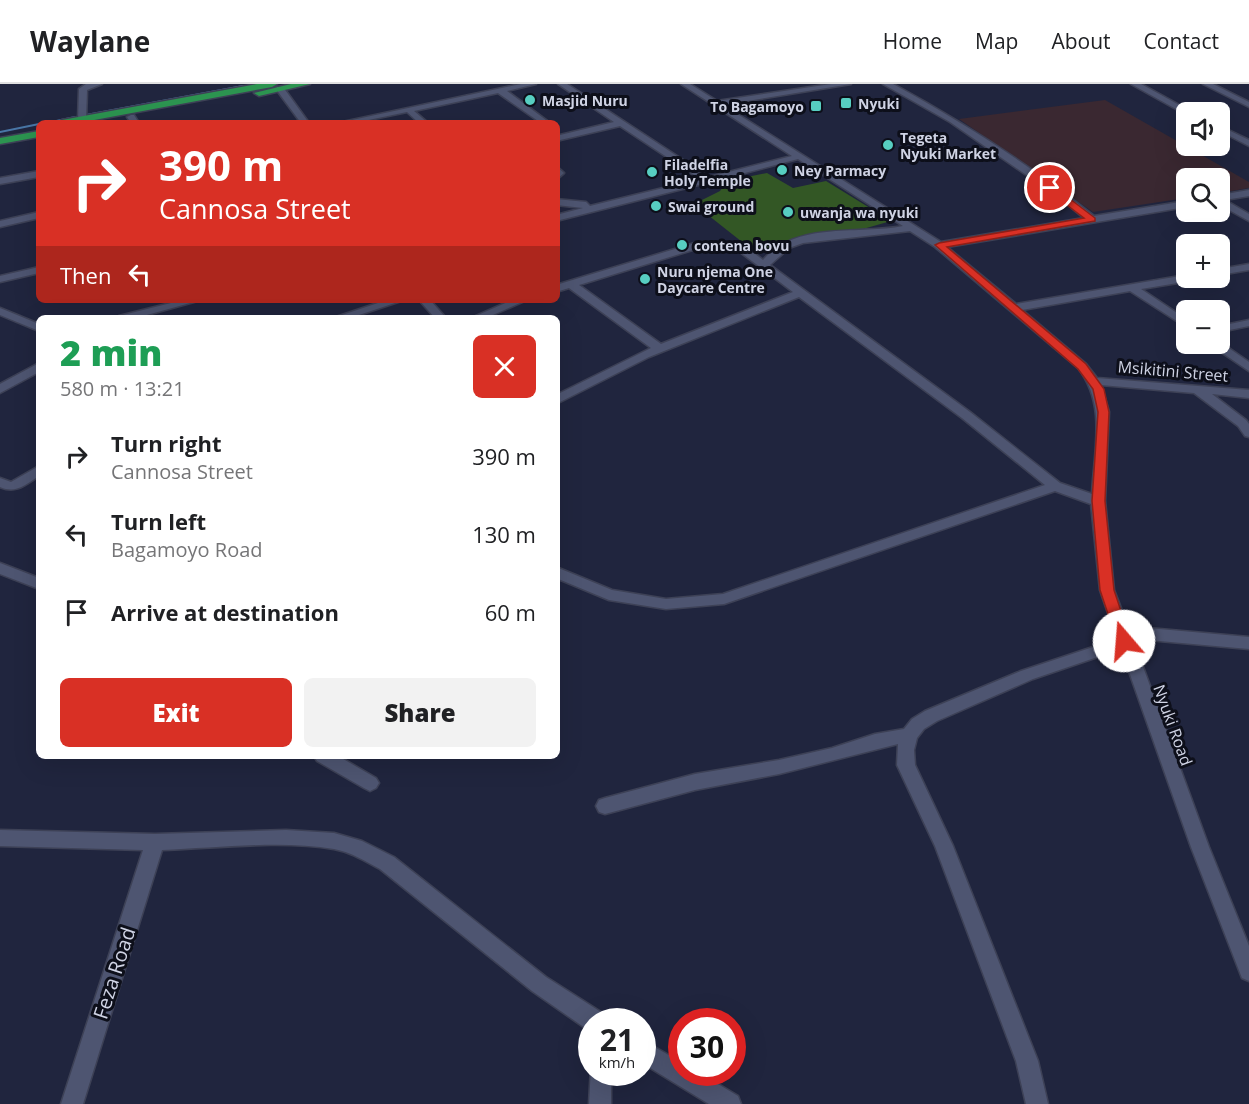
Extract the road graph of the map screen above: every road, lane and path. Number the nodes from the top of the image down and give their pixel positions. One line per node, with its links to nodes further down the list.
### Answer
1 (98, 84): 17 (street)
2 (305, 84): 11 (highway)
3 (532, 84): 12 (street)
4 (562, 84): 23 (street)
5 (685, 84): 13 (street, Nyuki Road)
6 (847, 84): 13 (street)
7 (887, 84): 44 (street)
8 (1135, 84): 15 (street)
9 (1207, 84): 14 (street)
10 (248, 86): 11 (highway); 17 (highway)
11 (276, 86): 18 (highway); 19 (street)
12 (498, 91): 16 (street); 22 (street)
13 (717, 103): 31 (street, Nyuki Road)
14 (1249, 105)
15 (1176, 106)
16 (409, 110): 20 (street); 21 (street)
17 (82, 120)
18 (133, 120)
19 (302, 120)
20 (357, 120)
21 (421, 120)
22 (542, 120)
23 (620, 123): 28 (street); 34 (street)
24 (36, 128): 26 (highway)
25 (1230, 133): 30 (street)
26 (0, 134)
27 (36, 135): 29 (highway)
28 (561, 137)
29 (0, 141)
30 (1249, 143)
31 (801, 156): 34 (street); 46 (street, Nyuki Road)
32 (36, 175): 33 (street)
33 (0, 181)
34 (710, 181): 38 (street)
35 (1249, 193): 36 (street)
36 (1230, 198)
37 (560, 203): 38 (street)
38 (601, 205): 42 (street)
39 (1176, 206): 44 (street)
40 (1230, 206): 43 (street)
41 (36, 216): 45 (street)
42 (560, 217)
43 (1249, 218)
44 (1092, 220): 47 (street)
45 (0, 224)
46 (913, 227): 47 (street, Nyuki Road); 48 (street)
47 (939, 245): 62 (street, Nyuki Road)
48 (763, 266): 54 (street); 57 (street)
49 (1249, 267): 50 (street)
50 (1230, 270)
51 (36, 271): 52 (street)
52 (0, 279)
53 (1176, 280): 56 (street)
54 (570, 284): 55 (street); 72 (street)
55 (560, 288)
56 (1132, 288): 62 (street); 68 (street)
57 (799, 293): 72 (street); 84 (street)
58 (184, 303): 64 (street)
59 (389, 303): 65 (street)
60 (427, 303): 66 (street)
61 (514, 303): 67 (street)
62 (1013, 308): 76 (street, Nyuki Road)
63 (0, 310): 70 (street)
64 (135, 315)
65 (349, 315)
66 (438, 315)
67 (484, 315)
68 (1176, 315)
69 (1249, 323): 71 (street)
70 (36, 327)
71 (1230, 327)
72 (659, 348): 80 (street)
73 (1230, 354): 74 (street)
74 (1249, 367)
75 (36, 369): 77 (street)
76 (1095, 381): 78 (street, Msikitini Street); 85 (street, Nyuki Road)
77 (0, 389)
78 (1198, 390): 79 (street, Msikitini Street); 81 (street)
79 (1249, 394)
80 (560, 398)
81 (1249, 433)
82 (36, 472): 83 (street)
83 (0, 482)
84 (1055, 486): 85 (street); 87 (street)
85 (1098, 501): 89 (street, Nyuki Road)
86 (0, 568): 88 (street)
87 (560, 574)
88 (36, 583)
89 (1124, 641): 90 (street); 91 (street); 97 (street, Nyuki Road)
90 (1249, 643)
91 (909, 735): 94 (street); 105 (street)
92 (328, 759): 93 (street)
93 (370, 783)
94 (605, 806)
95 (0, 838): 96 (street)
96 (155, 842): 99 (street); 102 (street, Feza Road)
97 (1244, 947): 98 (street, Nyuki Road)
98 (1249, 970)
99 (578, 1010)
100 (656, 1059): 104 (street)
101 (600, 1086): 103 (street)
102 (72, 1104)
103 (600, 1104)
104 (730, 1104)
105 (1037, 1104)

